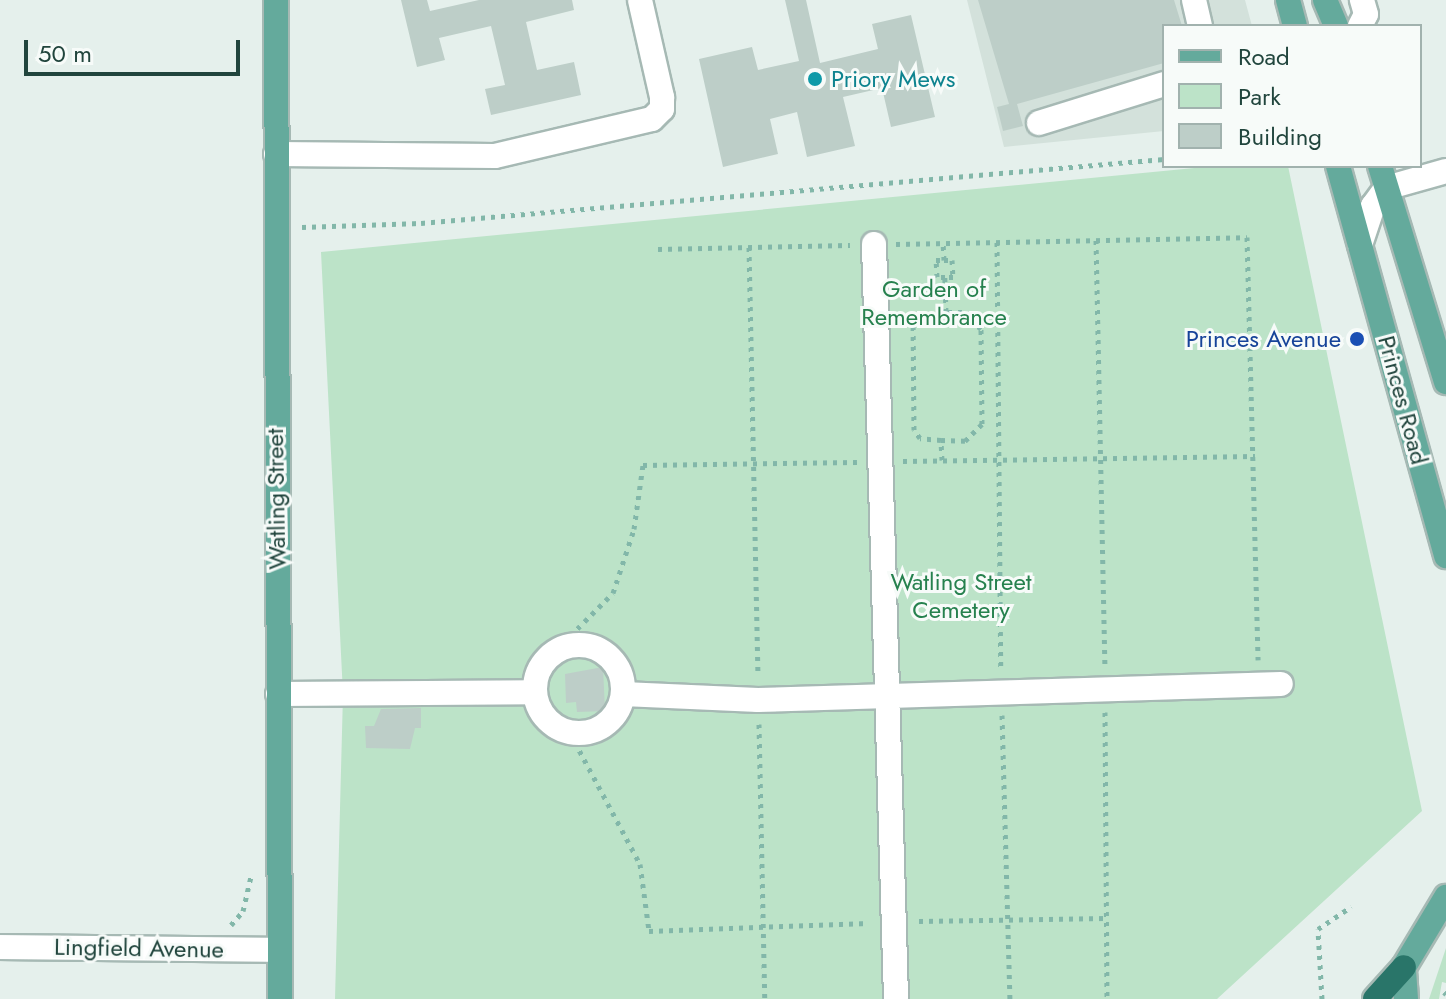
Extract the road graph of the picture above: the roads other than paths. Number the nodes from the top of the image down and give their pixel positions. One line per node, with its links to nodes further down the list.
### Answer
1 (276, 0): 15 (main road, Watling Street)
2 (640, 0): 15 (street)
3 (1194, 0): 8 (street)
4 (1288, 0): 9 (main road)
5 (1325, 0): 10 (main road)
6 (1338, 0): 11 (street)
7 (1362, 0): 12 (street)
8 (1200, 24)
9 (1294, 24)
10 (1337, 24)
11 (1338, 24)
12 (1361, 24)
13 (1162, 85): 14 (street)
14 (1039, 123)
15 (276, 154): 25 (main road, Watling Street)
16 (1339, 168): 20 (main road, Princes Road)
17 (1446, 171): 18 (street)
18 (1383, 177): 20 (street); 21 (main road, Princes Road)
19 (874, 244): 27 (street)
20 (1360, 245): 22 (main road, Princes Road)
21 (1446, 382)
22 (1446, 556)
23 (1270, 685): 27 (street)
24 (535, 692): 25 (street); 26 (street); 26 (street)
25 (278, 694): 30 (main road, Watling Street)
26 (623, 694): 27 (street)
27 (884, 696): 33 (street)
28 (1446, 897): 31 (main road)
29 (0, 947): 30 (street, Lingfield Avenue)
30 (279, 950): 32 (main road, Watling Street)
31 (1404, 967): 34 (highway); 35 (main road)
32 (280, 999)
33 (896, 999)
34 (1375, 999)
35 (1406, 999)

